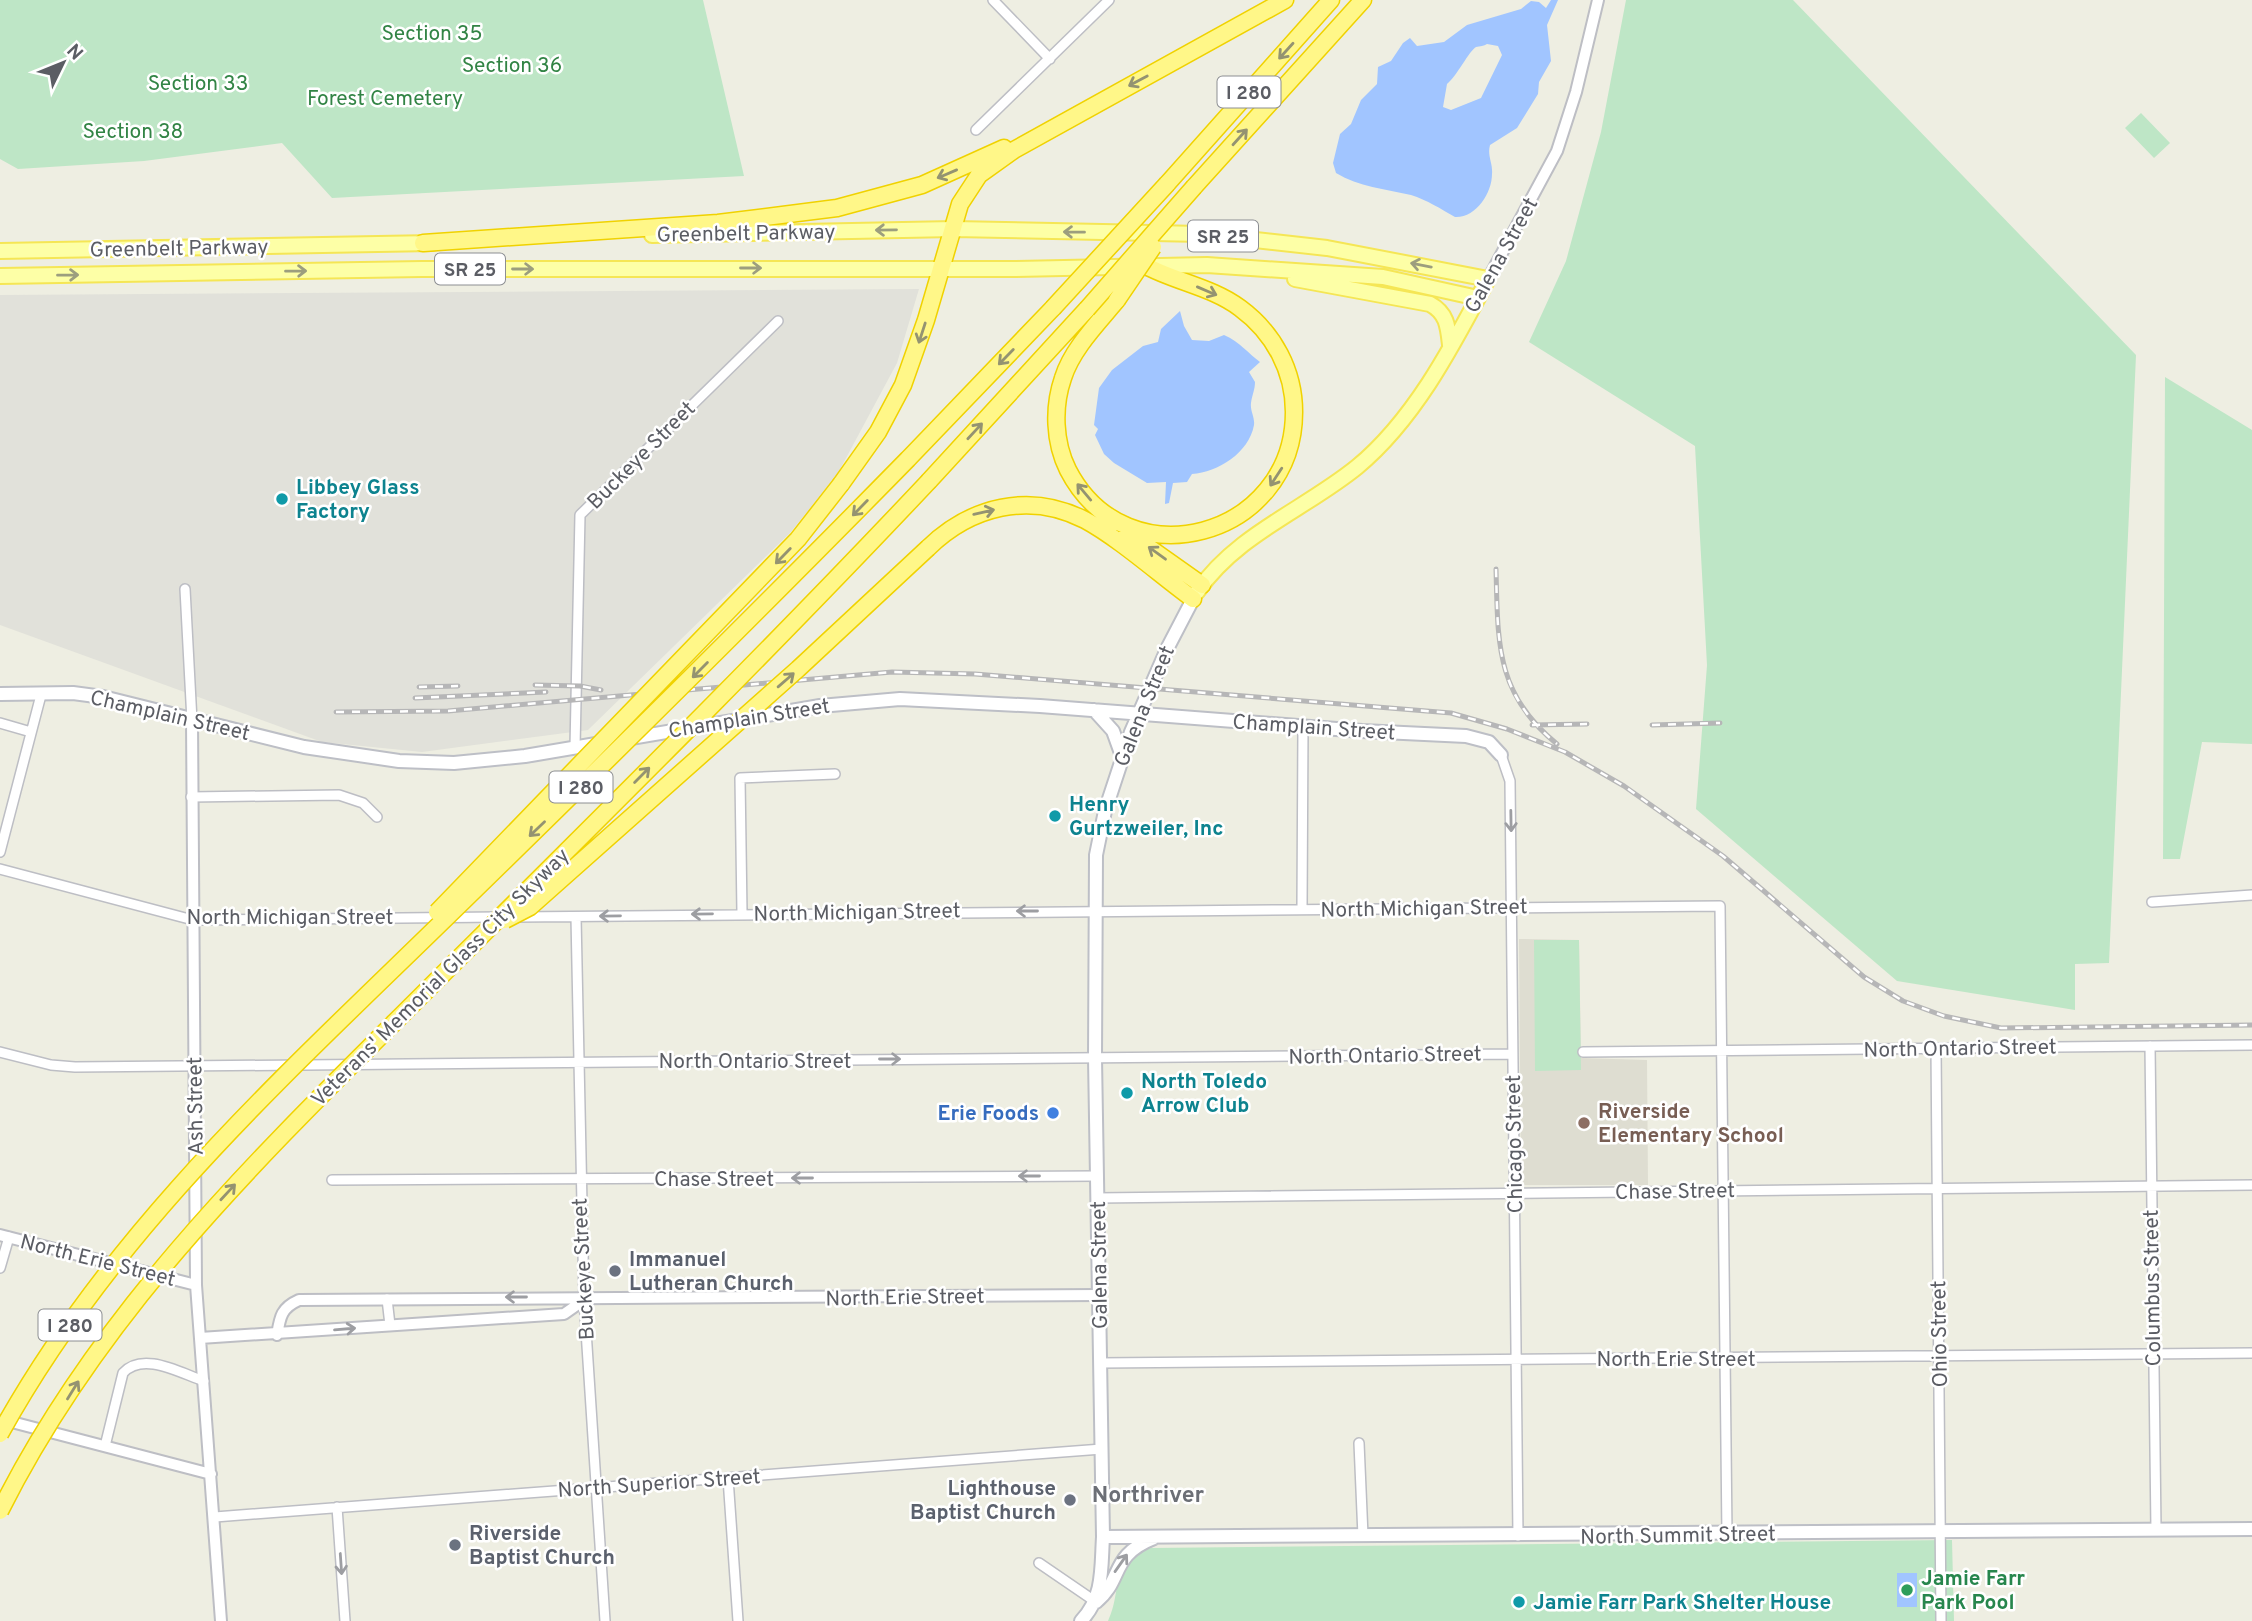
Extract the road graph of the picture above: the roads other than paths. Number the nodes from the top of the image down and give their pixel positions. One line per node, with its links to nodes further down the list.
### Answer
1 (993, 0): 7 (street)
2 (1109, 0): 7 (street)
3 (1285, 0): 8 (highway, one-way to 8)
4 (1331, 0): 61 (highway, Veterans' Memorial Glass City Skyway / I 280, one-way to 61, bridge)
5 (1363, 0): 10 (highway, I 280, one-way to 5)
6 (1598, 0): 18 (street, Galena Street)
7 (1050, 59): 9 (street)
8 (1076, 115): 11 (highway); 12 (highway, one-way to 12)
9 (976, 130)
10 (1194, 187): 22 (highway, one-way to 10, bridge); 50 (highway, Veterans' Memorial Glass City Skyway / I 280, one-way to 10, bridge)
11 (954, 229): 12 (main road, Greenbelt Parkway / SR 25, one-way to 12); 16 (highway); 18 (main road, Greenbelt Parkway / SR 25, one-way to 11)
12 (423, 243): 13 (main road, Greenbelt Parkway / SR 25)
13 (0, 251)
14 (1144, 265): 15 (main road, Greenbelt Parkway / SR 25); 16 (main road, Greenbelt Parkway / SR 25); 22 (highway, one-way to 22)
15 (1207, 265): 19 (main road, Greenbelt Parkway / SR 25); 21 (main road)
16 (940, 267): 17 (main road, Greenbelt Parkway / SR 25, one-way to 16); 61 (highway, one-way to 61, bridge)
17 (0, 276)
18 (1488, 279): 19 (main road, Galena Street)
19 (1478, 298): 21 (main road, Galena Street)
20 (778, 321): 34 (street, Buckeye Street)
21 (1450, 345): 23 (main road, Galena Street)
22 (1112, 521): 23 (highway, one-way to 22)
23 (1202, 585): 25 (main road, Galena Street)
24 (186, 589): 30 (street, Ash Street)
25 (1193, 599): 29 (main road, Galena Street); 50 (highway, one-way to 25, bridge)
26 (0, 694): 27 (main road, Champlain Street)
27 (41, 695): 30 (main road, Champlain Street); 33 (street)
28 (1094, 710): 29 (main road, Champlain Street); 34 (main road, Champlain Street, bridge); 35 (main road)
29 (1139, 714): 32 (main road, Champlain Street); 35 (main road, Galena Street)
30 (192, 721): 34 (main road, Champlain Street); 38 (street, Ash Street)
31 (0, 723): 33 (street)
32 (1303, 727): 36 (main road, Champlain Street); 45 (street)
33 (31, 732): 40 (street)
34 (582, 746)
35 (1122, 755): 46 (main road, Galena Street)
36 (1501, 755): 44 (street, Chicago Street, one-way to 44)
37 (835, 774): 47 (street)
38 (191, 796): 39 (street); 49 (street, Ash Street)
39 (377, 817)
40 (0, 852)
41 (0, 869): 49 (street, North Michigan Street)
42 (2252, 895): 43 (street)
43 (2151, 902)
44 (1512, 906): 45 (street, North Michigan Street); 54 (street, North Michigan Street); 57 (street, Chicago Street)
45 (1302, 909): 46 (street, North Michigan Street)
46 (1095, 911): 47 (street, North Michigan Street, one-way to 47); 58 (main road, Galena Street)
47 (741, 913): 48 (street, North Michigan Street, one-way to 48)
48 (576, 917): 49 (street, North Michigan Street); 59 (street, Buckeye Street)
49 (193, 920): 60 (street, Ash Street)
50 (490, 927): 96 (highway, Veterans' Memorial Glass City Skyway / I 280, one-way to 50, bridge)
51 (2252, 1045): 52 (street, North Ontario Street)
52 (2150, 1046): 53 (street, North Ontario Street); 66 (street, Columbus Street)
53 (1936, 1048): 54 (street, North Ontario Street); 67 (street, Ohio Street)
54 (1722, 1050): 56 (street, North Ontario Street); 68 (street)
55 (0, 1052): 60 (street, North Ontario Street)
56 (1583, 1052)
57 (1512, 1054): 58 (street, North Ontario Street); 69 (street, Chicago Street)
58 (1095, 1058): 59 (street, North Ontario Street, one-way to 58); 62 (main road, Galena Street)
59 (577, 1062): 60 (street, North Ontario Street); 64 (street, Buckeye Street)
60 (194, 1067): 73 (street, Ash Street)
61 (249, 1109): 88 (highway, Veterans' Memorial Glass City Skyway / I 280, bridge)
62 (1097, 1176): 64 (street, Chase Street, one-way to 64); 70 (main road, Galena Street)
63 (332, 1180): 64 (street, Chase Street)
64 (579, 1180): 76 (street, Buckeye Street)
65 (2252, 1185): 66 (street, Chase Street)
66 (2150, 1186): 67 (street, Chase Street); 80 (street, Columbus Street)
67 (1937, 1189): 68 (street, Chase Street); 82 (street, Ohio Street)
68 (1723, 1191): 69 (street, Chase Street); 83 (street)
69 (1514, 1193): 70 (street, Chase Street); 84 (street, Chicago Street)
70 (1097, 1198): 74 (main road, Galena Street)
71 (4, 1236): 72 (street); 73 (street, North Erie Street)
72 (0, 1268)
73 (196, 1285): 79 (street, Ash Street)
74 (1100, 1295): 76 (street, North Erie Street); 85 (main road, Galena Street)
75 (387, 1299): 76 (street, North Erie Street, one-way to 75); 77 (street); 78 (street, North Erie Street)
76 (584, 1300): 77 (street, North Erie Street); 94 (street, Buckeye Street)
77 (390, 1325): 78 (street, North Erie Street, one-way to 77)
78 (278, 1335): 79 (street, North Erie Street)
79 (200, 1338): 86 (street, Ash Street)
80 (2153, 1353): 81 (street, North Erie Street); 82 (street, North Erie Street); 99 (street, Columbus Street)
81 (2252, 1353)
82 (1939, 1356): 83 (street, North Erie Street); 100 (street, Ohio Street)
83 (1725, 1359): 84 (street, North Erie Street); 101 (street)
84 (1515, 1360): 85 (street, North Erie Street); 104 (street, Chicago Street)
85 (1100, 1363): 91 (main road, Galena Street)
86 (204, 1381): 90 (street); 92 (street, Ash Street)
87 (0, 1419): 90 (street)
88 (0, 1434)
89 (1359, 1443): 103 (street)
90 (105, 1447): 92 (street)
91 (1102, 1449): 93 (street, North Superior Street); 105 (main road, Galena Street)
92 (211, 1474): 97 (street, Ash Street)
93 (728, 1478): 94 (street, North Superior Street); 111 (street)
94 (595, 1487): 95 (street, North Superior Street); 110 (street, Buckeye Street)
95 (337, 1507): 97 (street, North Superior Street); 109 (street, one-way to 109)
96 (0, 1511)
97 (215, 1517): 108 (street, Ash Street)
98 (2252, 1529): 99 (main road, North Summit Street)
99 (2156, 1530): 100 (main road, North Summit Street)
100 (1941, 1531): 101 (main road, North Summit Street); 113 (street, Ohio Street)
101 (1727, 1535): 104 (main road, North Summit Street)
102 (1159, 1536): 103 (main road, North Summit Street); 105 (main road, North Summit Street); 107 (main road, one-way to 102)
103 (1363, 1536): 104 (main road, North Summit Street)
104 (1518, 1536)
105 (1103, 1538): 107 (main road, Galena Street)
106 (1039, 1563): 107 (street)
107 (1096, 1602): 112 (main road)
108 (221, 1621)
109 (345, 1621)
110 (605, 1621)
111 (738, 1621)
112 (1081, 1621)
113 (1941, 1621)

